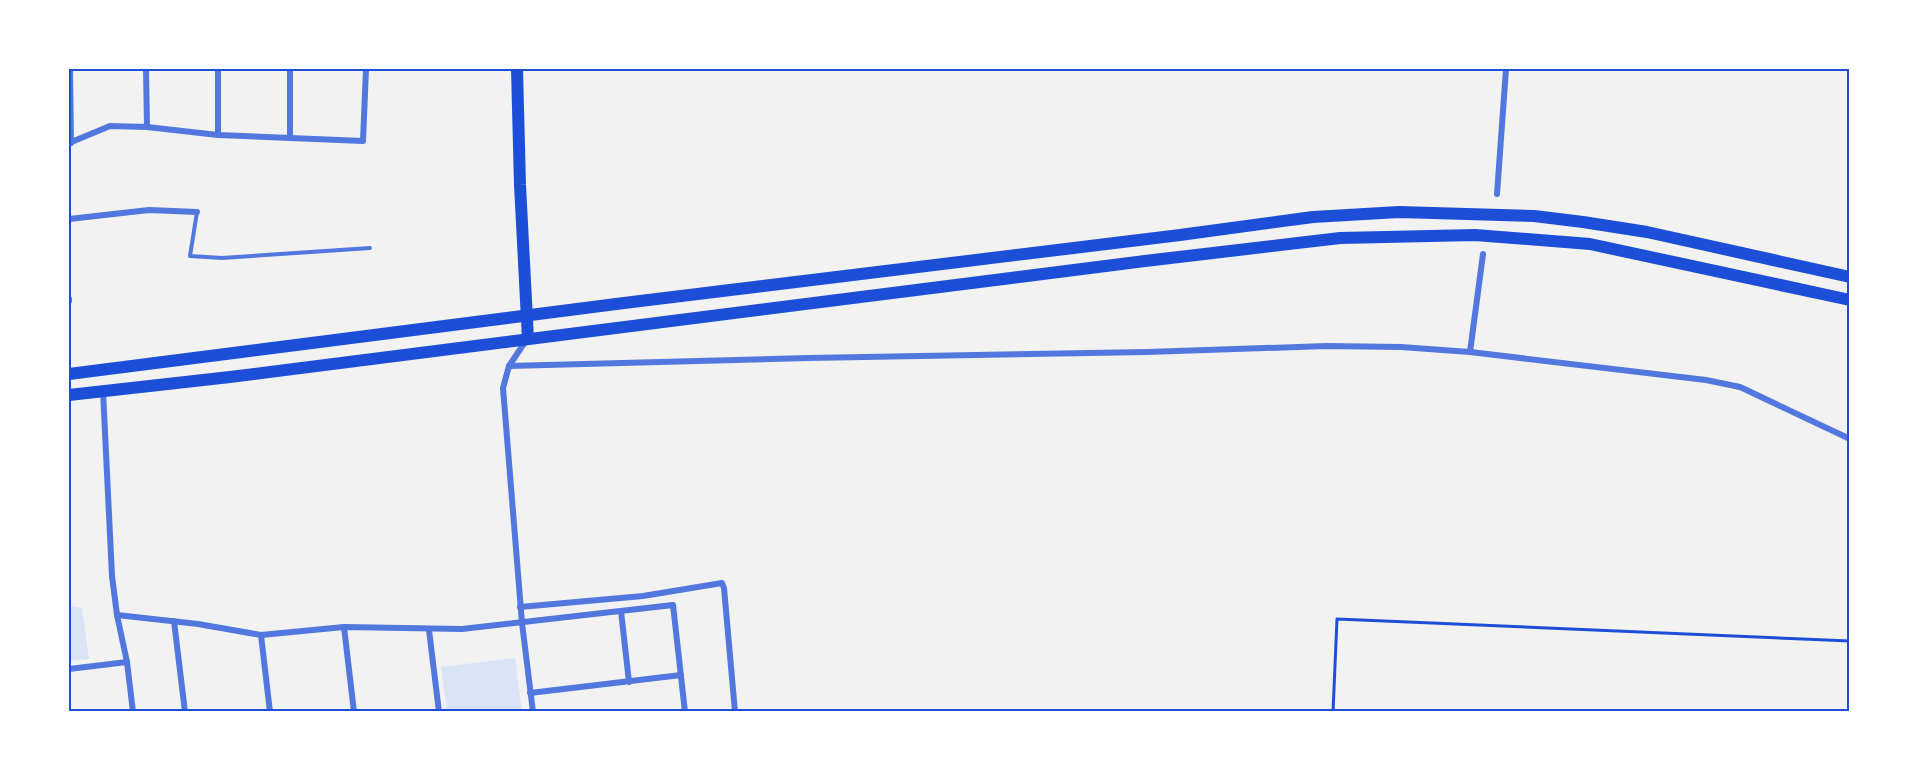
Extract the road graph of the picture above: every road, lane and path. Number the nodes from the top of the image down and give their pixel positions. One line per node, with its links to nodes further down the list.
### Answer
1 (70, 69): 11 (street)
2 (146, 69): 8 (street)
3 (218, 69): 9 (street)
4 (290, 69): 10 (street)
5 (366, 69): 10 (street)
6 (517, 69): 19 (highway)
7 (1506, 69): 12 (street)
8 (147, 127): 9 (street); 11 (street)
9 (219, 135): 10 (street)
10 (290, 138)
11 (70, 143)
12 (1497, 194)
13 (197, 212): 14 (street); 15 (lane)
14 (69, 219)
15 (370, 248)
16 (1483, 254): 21 (street)
17 (1850, 276): 19 (highway)
18 (1850, 300): 20 (highway)
19 (526, 316): 20 (highway); 23 (highway)
20 (528, 339): 22 (street); 24 (highway)
21 (1470, 352): 22 (street); 26 (street)
22 (509, 366): 27 (street)
23 (69, 374)
24 (103, 391): 25 (highway); 29 (street)
25 (69, 395)
26 (1850, 439)
27 (520, 606): 31 (street); 48 (street)
28 (621, 611): 31 (street); 38 (street); 39 (street)
29 (117, 615): 30 (street); 36 (street)
30 (174, 621): 34 (street); 42 (street)
31 (522, 623): 33 (street); 40 (street)
32 (344, 627): 33 (street); 34 (street); 44 (street)
33 (429, 630): 45 (street)
34 (261, 635): 43 (street)
35 (1850, 641): 49 (path)
36 (127, 662): 37 (street); 41 (street)
37 (69, 669)
38 (681, 675): 39 (street); 47 (street)
39 (629, 681): 40 (street)
40 (530, 693): 46 (street)
41 (133, 712)
42 (185, 712)
43 (270, 712)
44 (354, 712)
45 (439, 712)
46 (533, 712)
47 (685, 712)
48 (735, 712)
49 (1333, 712)

